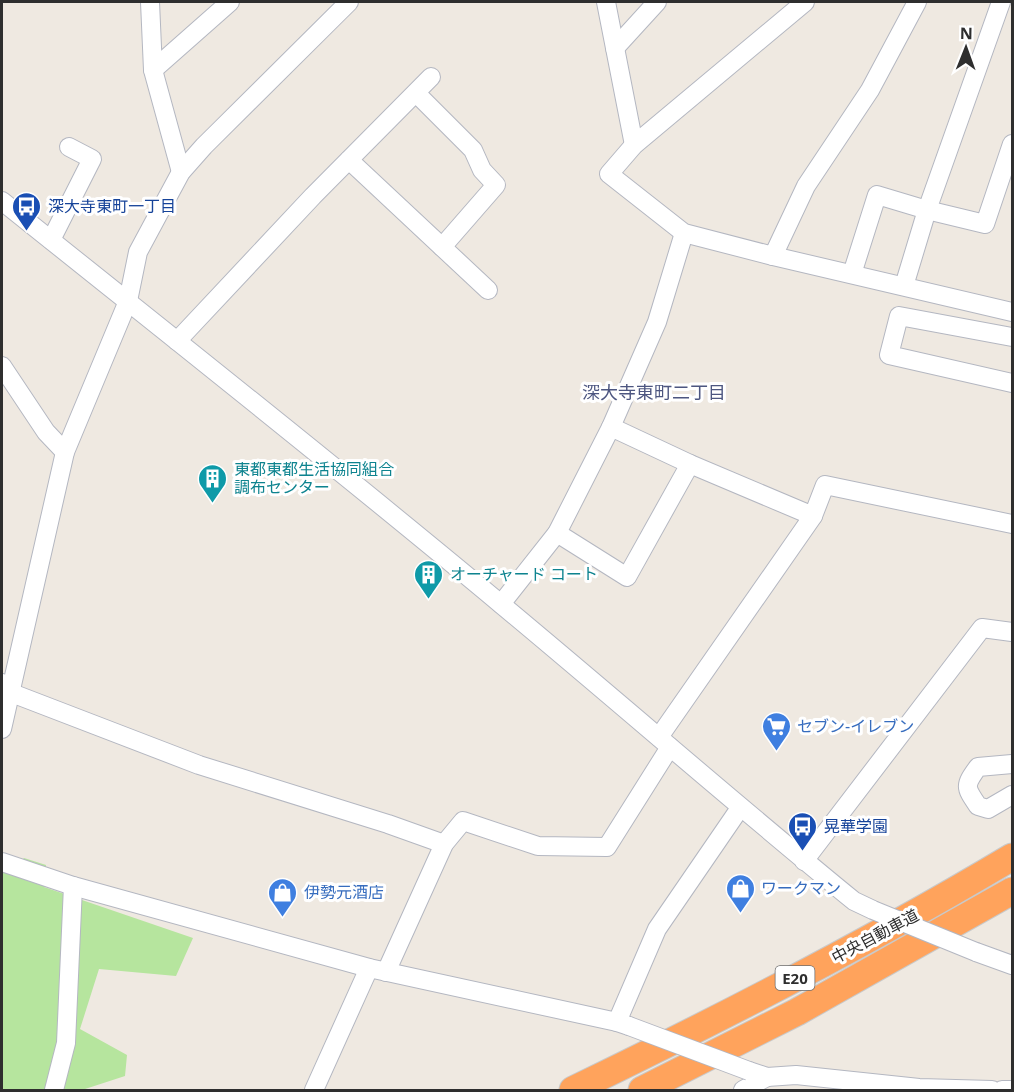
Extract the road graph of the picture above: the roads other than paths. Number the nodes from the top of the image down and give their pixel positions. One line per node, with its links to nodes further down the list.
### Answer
1 (150, 2): 11 (street)
2 (230, 2): 11 (street)
3 (346, 2): 18 (street)
4 (606, 2): 10 (street)
5 (657, 2): 10 (street)
6 (805, 2): 15 (street)
7 (917, 2): 24 (street)
8 (1002, 2): 9 (street); 20 (street)
9 (1012, 5)
10 (615, 48): 15 (street)
11 (153, 70): 18 (street)
12 (431, 77): 13 (street)
13 (416, 93): 17 (street); 23 (street)
14 (1012, 144): 20 (street)
15 (634, 145): 21 (street)
16 (69, 147): 22 (street)
17 (349, 160): 23 (street); 31 (street)
18 (182, 172): 28 (street)
19 (2, 201): 22 (street)
20 (927, 210): 25 (street); 26 (street)
21 (684, 233): 24 (street); 34 (street)
22 (51, 240): 28 (street)
23 (442, 247): 27 (street)
24 (773, 256): 25 (street)
25 (852, 274): 26 (street)
26 (904, 285): 29 (street)
27 (488, 290)
28 (128, 301): 31 (street); 35 (street)
29 (1012, 312)
30 (1012, 337): 33 (street)
31 (177, 341): 40 (street)
32 (2, 366): 35 (street)
33 (1012, 383)
34 (611, 427): 36 (street); 39 (street)
35 (65, 452): 42 (street)
36 (690, 464): 37 (street); 39 (street)
37 (813, 516): 38 (street); 44 (street)
38 (1012, 524)
39 (558, 533): 40 (street)
40 (501, 603): 44 (street)
41 (1012, 632): 50 (street)
42 (5, 687): 43 (street); 48 (street)
43 (2, 729)
44 (664, 742): 47 (street); 48 (street)
45 (1012, 765): 46 (street)
46 (1012, 795)
47 (740, 808): 50 (street); 56 (street)
48 (444, 844): 55 (street)
49 (1012, 857): 61 (highway, 中央自動車道 / E20)
50 (804, 861): 54 (street, bridge)
51 (2, 862): 52 (street)
52 (73, 886): 55 (street); 59 (street)
53 (1012, 891): 62 (highway, 中央自動車道 / E20)
54 (1012, 965)
55 (378, 970): 56 (street); 60 (street)
56 (623, 1024): 57 (street, bridge)
57 (767, 1077): 58 (street); 63 (street)
58 (795, 1083): 64 (street)
59 (54, 1090)
60 (314, 1090)
61 (573, 1090)
62 (642, 1090)
63 (743, 1090)
64 (992, 1090)
65 (1002, 1090): 66 (street)
66 (1012, 1090)

